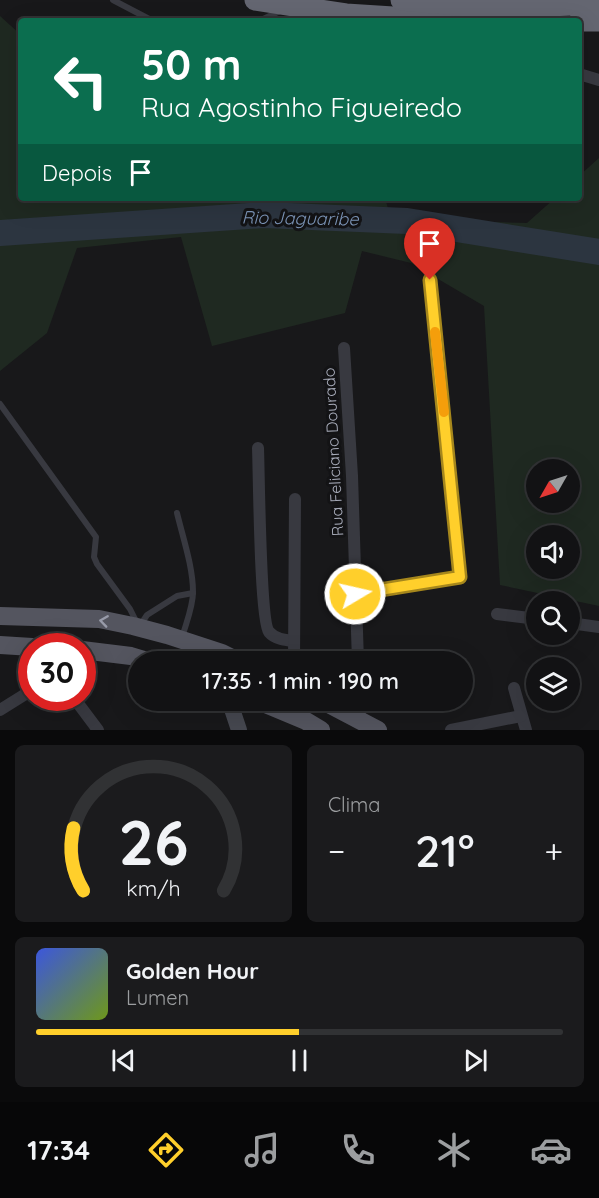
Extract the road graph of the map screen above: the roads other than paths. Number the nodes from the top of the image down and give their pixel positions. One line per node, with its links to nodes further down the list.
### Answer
1 (113, 0): 6 (lane)
2 (255, 0): 5 (highway)
3 (401, 0): 4 (highway)
4 (599, 4)
5 (291, 6): 7 (lane); 8 (highway)
6 (147, 18)
7 (265, 18)
8 (409, 18)
9 (582, 21): 10 (highway)
10 (599, 21)
11 (582, 75): 12 (street)
12 (599, 80)
13 (428, 257): 20 (street)
14 (345, 348): 20 (street, Rua Feliciano Dourado)
15 (0, 404): 25 (lane)
16 (258, 448): 28 (street)
17 (295, 499): 28 (street)
18 (177, 513): 19 (lane)
19 (193, 593): 25 (lane); 27 (lane)
20 (355, 594): 33 (street, Rua Feliciano Dourado)
21 (497, 614): 23 (street)
22 (0, 616): 25 (main road, one-way to 22)
23 (526, 618)
24 (580, 624): 26 (street)
25 (139, 627): 27 (main road)
26 (599, 627)
27 (181, 640): 31 (main road)
28 (294, 641): 32 (street)
29 (0, 645): 30 (main road)
30 (18, 646)
31 (216, 651)
32 (294, 651)
33 (357, 651)
34 (96, 652): 35 (main road)
35 (128, 656)
36 (514, 687): 44 (street)
37 (18, 699): 38 (street)
38 (0, 710)
39 (84, 711): 46 (street)
40 (233, 711): 47 (street)
41 (282, 711): 48 (main road)
42 (342, 711): 45 (main road)
43 (360, 711): 45 (street)
44 (521, 716): 50 (street); 51 (street)
45 (360, 720): 49 (main road)
46 (98, 730)
47 (239, 730)
48 (321, 730)
49 (378, 730)
50 (451, 730)
51 (526, 730)

